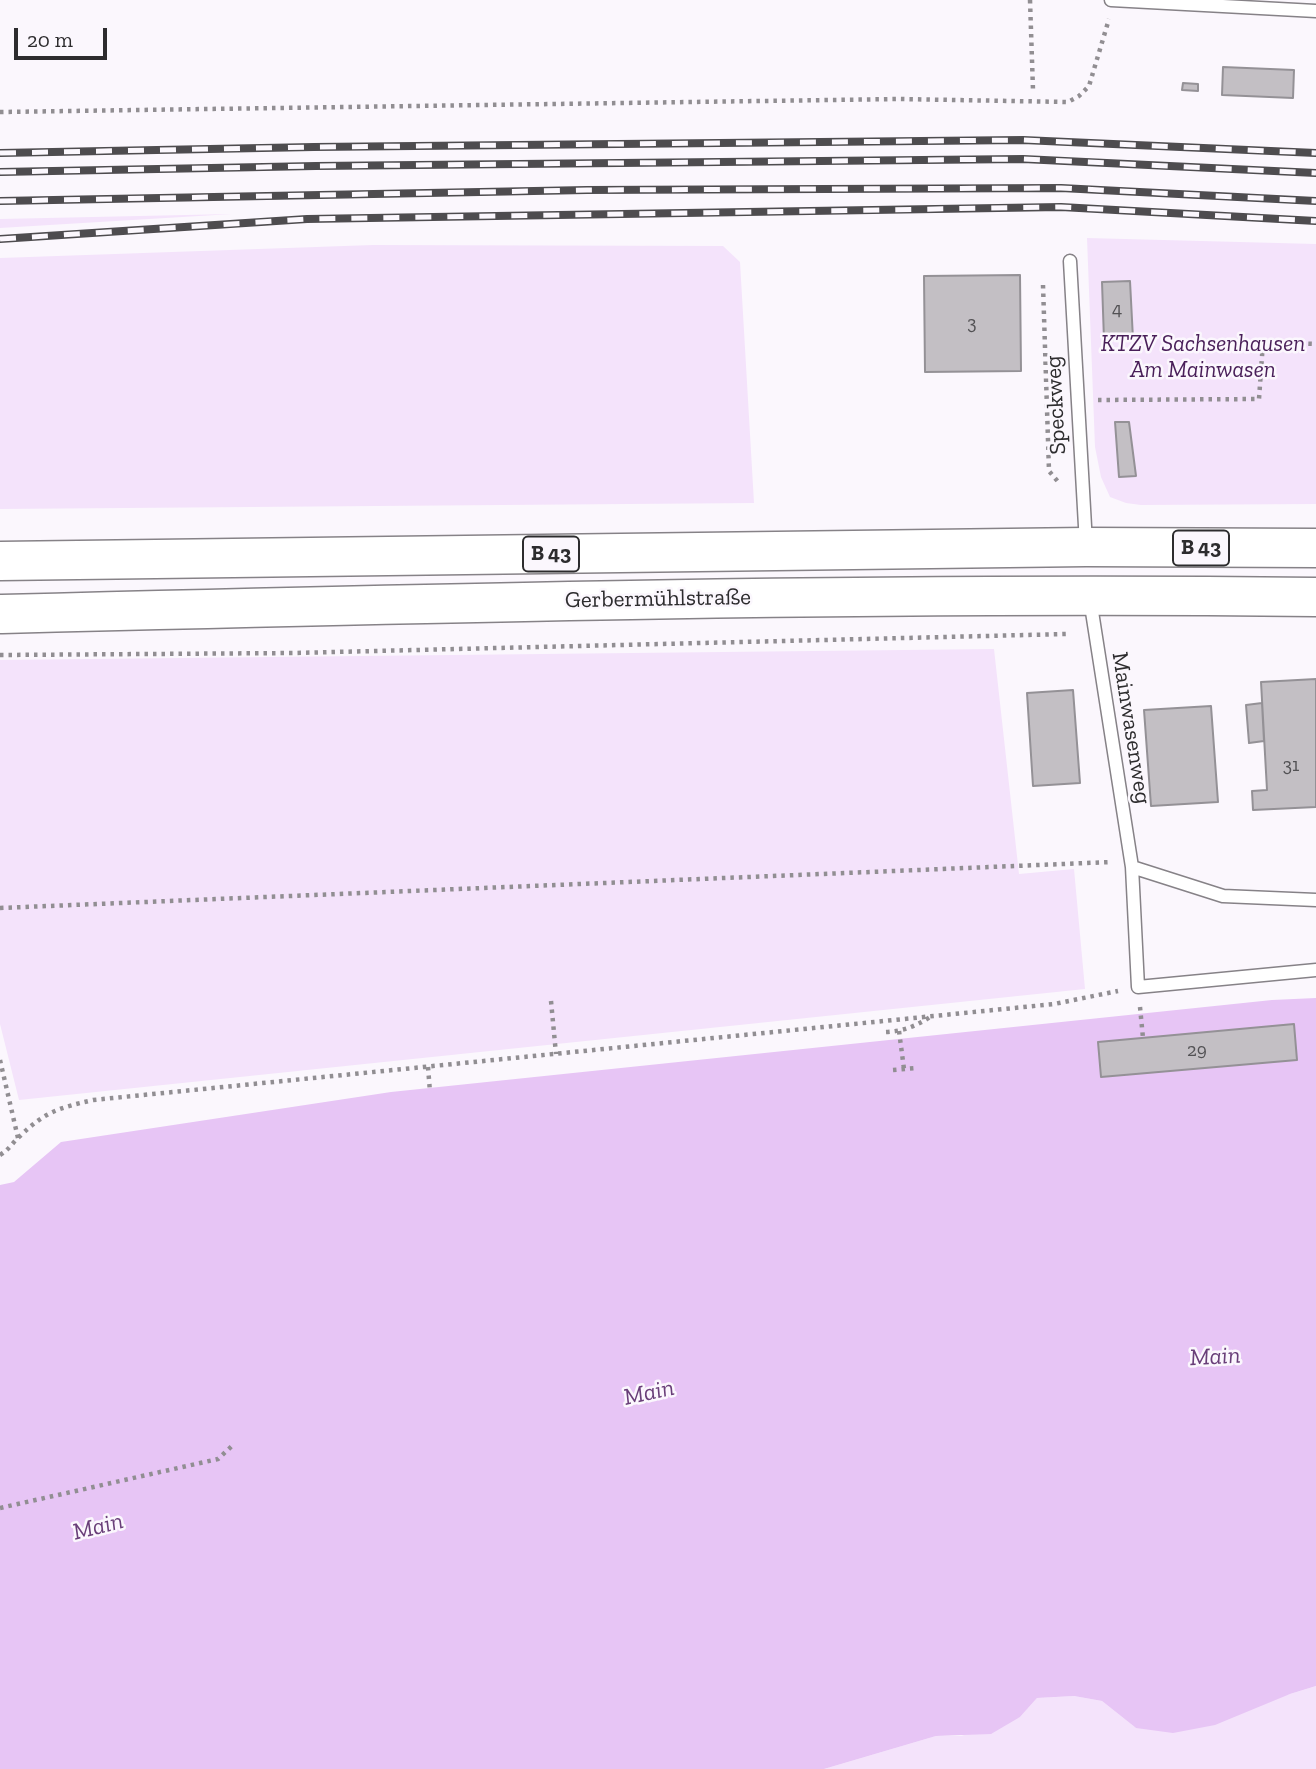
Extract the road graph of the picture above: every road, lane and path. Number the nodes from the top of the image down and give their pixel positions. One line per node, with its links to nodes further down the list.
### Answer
1 (1030, 0): 4 (path)
2 (1113, 1): 3 (lane); 5 (path)
3 (1316, 11)
4 (1033, 90)
5 (0, 112)
6 (1070, 261): 9 (lane, Speckweg)
7 (1043, 285): 10 (path)
8 (1316, 344): 9 (path)
9 (1077, 400): 10 (lane, Speckweg)
10 (1084, 530): 11 (main road, Gerbermühlstraße / B 43); 12 (main road, Gerbermühlstraße / B 43); 13 (main road)
11 (1316, 548)
12 (0, 561)
13 (1089, 595): 14 (main road, Gerbermühlstraße / B 43); 15 (main road, Gerbermühlstraße / B 43); 16 (lane, Mainwasenweg)
14 (1316, 597)
15 (0, 614)
16 (1094, 633): 17 (path); 18 (lane, Mainwasenweg)
17 (0, 655)
18 (1132, 867): 19 (lane); 20 (path); 22 (lane, Mainwasenweg)
19 (1316, 900)
20 (0, 908)
21 (1316, 970): 22 (lane)
22 (1138, 987): 24 (path); 27 (path)
23 (551, 1001): 28 (path)
24 (931, 1016): 25 (path); 28 (path)
25 (899, 1031): 26 (path); 32 (path)
26 (886, 1032)
27 (1143, 1038)
28 (556, 1054): 30 (path)
29 (0, 1060): 35 (path)
30 (428, 1067): 34 (path); 35 (path)
31 (916, 1068): 32 (path)
32 (904, 1069): 33 (path)
33 (893, 1070)
34 (430, 1092)
35 (18, 1138): 36 (path)
36 (0, 1155)
37 (233, 1445): 38 (path)
38 (0, 1508)

